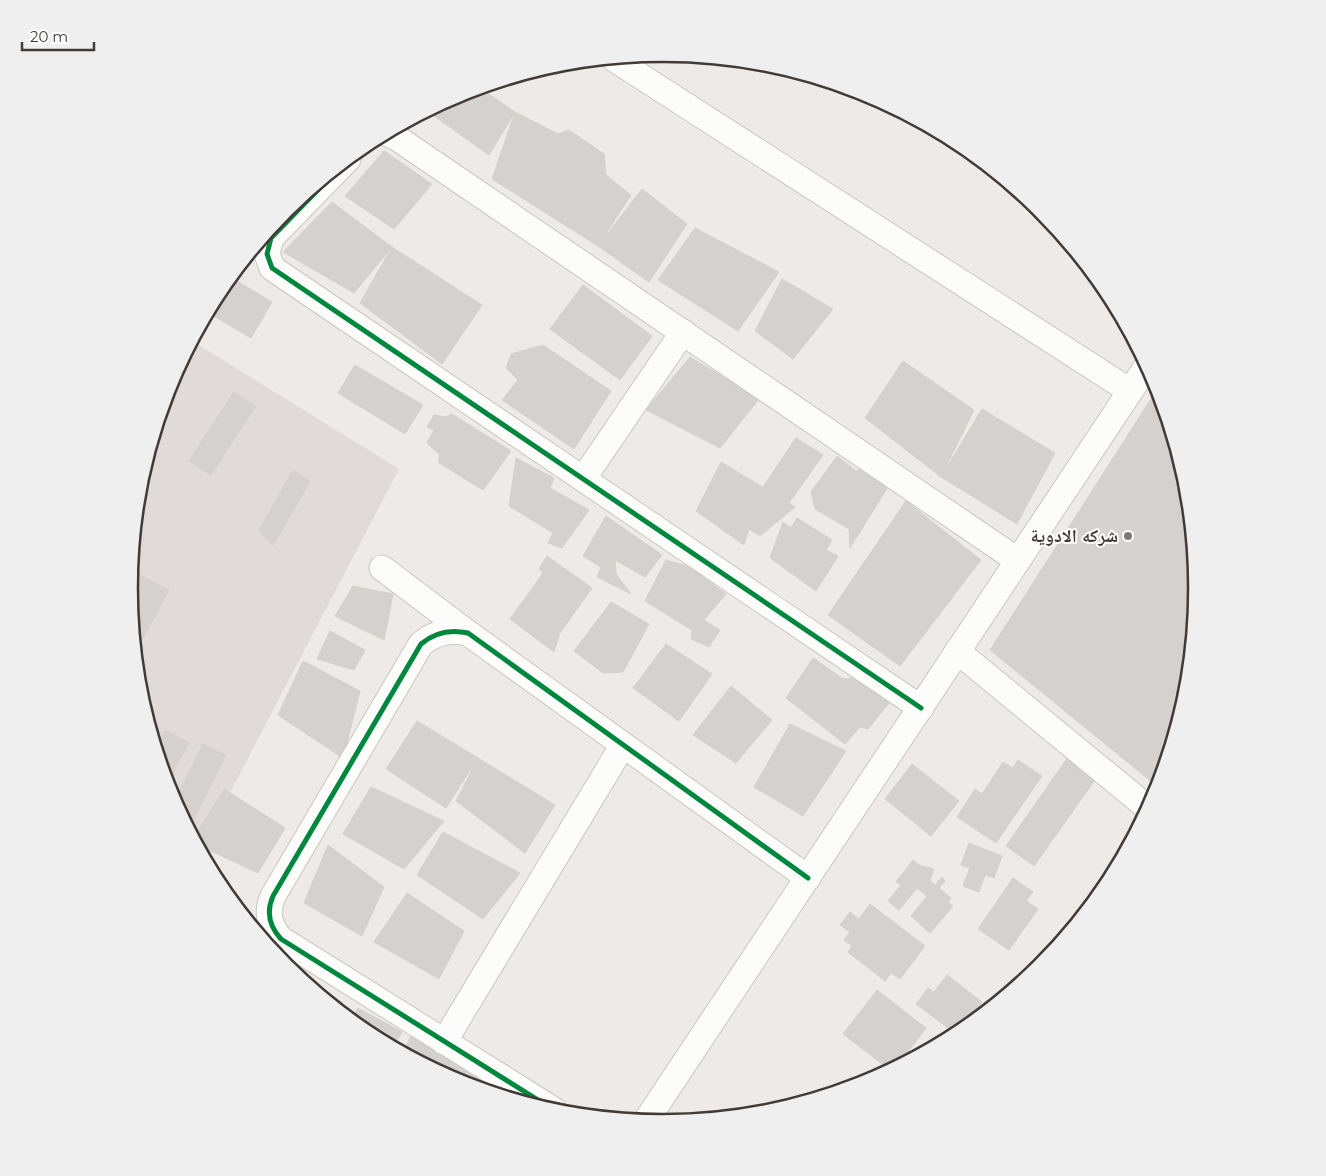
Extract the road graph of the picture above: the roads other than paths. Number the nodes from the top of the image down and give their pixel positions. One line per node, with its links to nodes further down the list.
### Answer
1 (623, 65): 8 (street)
2 (394, 136): 6 (street)
3 (301, 207): 4 (street)
4 (277, 232)
5 (271, 239): 9 (street)
6 (683, 332): 9 (street); 10 (street)
7 (1142, 373): 8 (street)
8 (1130, 391): 10 (street)
9 (583, 479): 14 (street)
10 (1017, 560): 13 (street)
11 (382, 568): 12 (street)
12 (468, 633): 15 (street); 18 (street)
13 (957, 651): 14 (street); 16 (street)
14 (921, 708): 17 (street)
15 (623, 745): 17 (street); 18 (street)
16 (1142, 803)
17 (808, 878): 20 (street)
18 (444, 1042): 19 (street)
19 (534, 1097)
20 (651, 1113)

